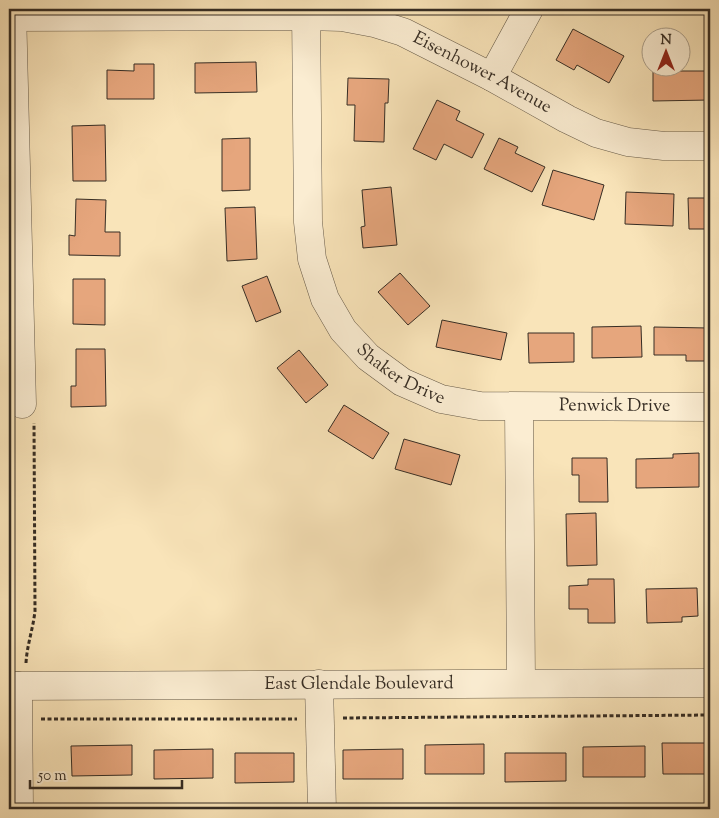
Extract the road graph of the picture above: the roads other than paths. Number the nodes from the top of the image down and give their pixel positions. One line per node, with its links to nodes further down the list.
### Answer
1 (529, 9): 4 (street)
2 (306, 12): 3 (street, Eisenhower Avenue); 4 (street, Eisenhower Avenue); 8 (street, Shaker Drive)
3 (11, 15): 6 (street)
4 (492, 77): 5 (street, Eisenhower Avenue)
5 (710, 146)
6 (14, 298): 7 (street)
7 (22, 404)
8 (519, 407): 9 (street, Penwick Drive); 10 (street)
9 (710, 407)
10 (521, 683): 11 (street, East Glendale Boulevard); 12 (street, East Glendale Boulevard)
11 (710, 683)
12 (319, 684): 13 (street, East Glendale Boulevard); 15 (street)
13 (19, 686): 14 (street)
14 (19, 809)
15 (322, 809)

